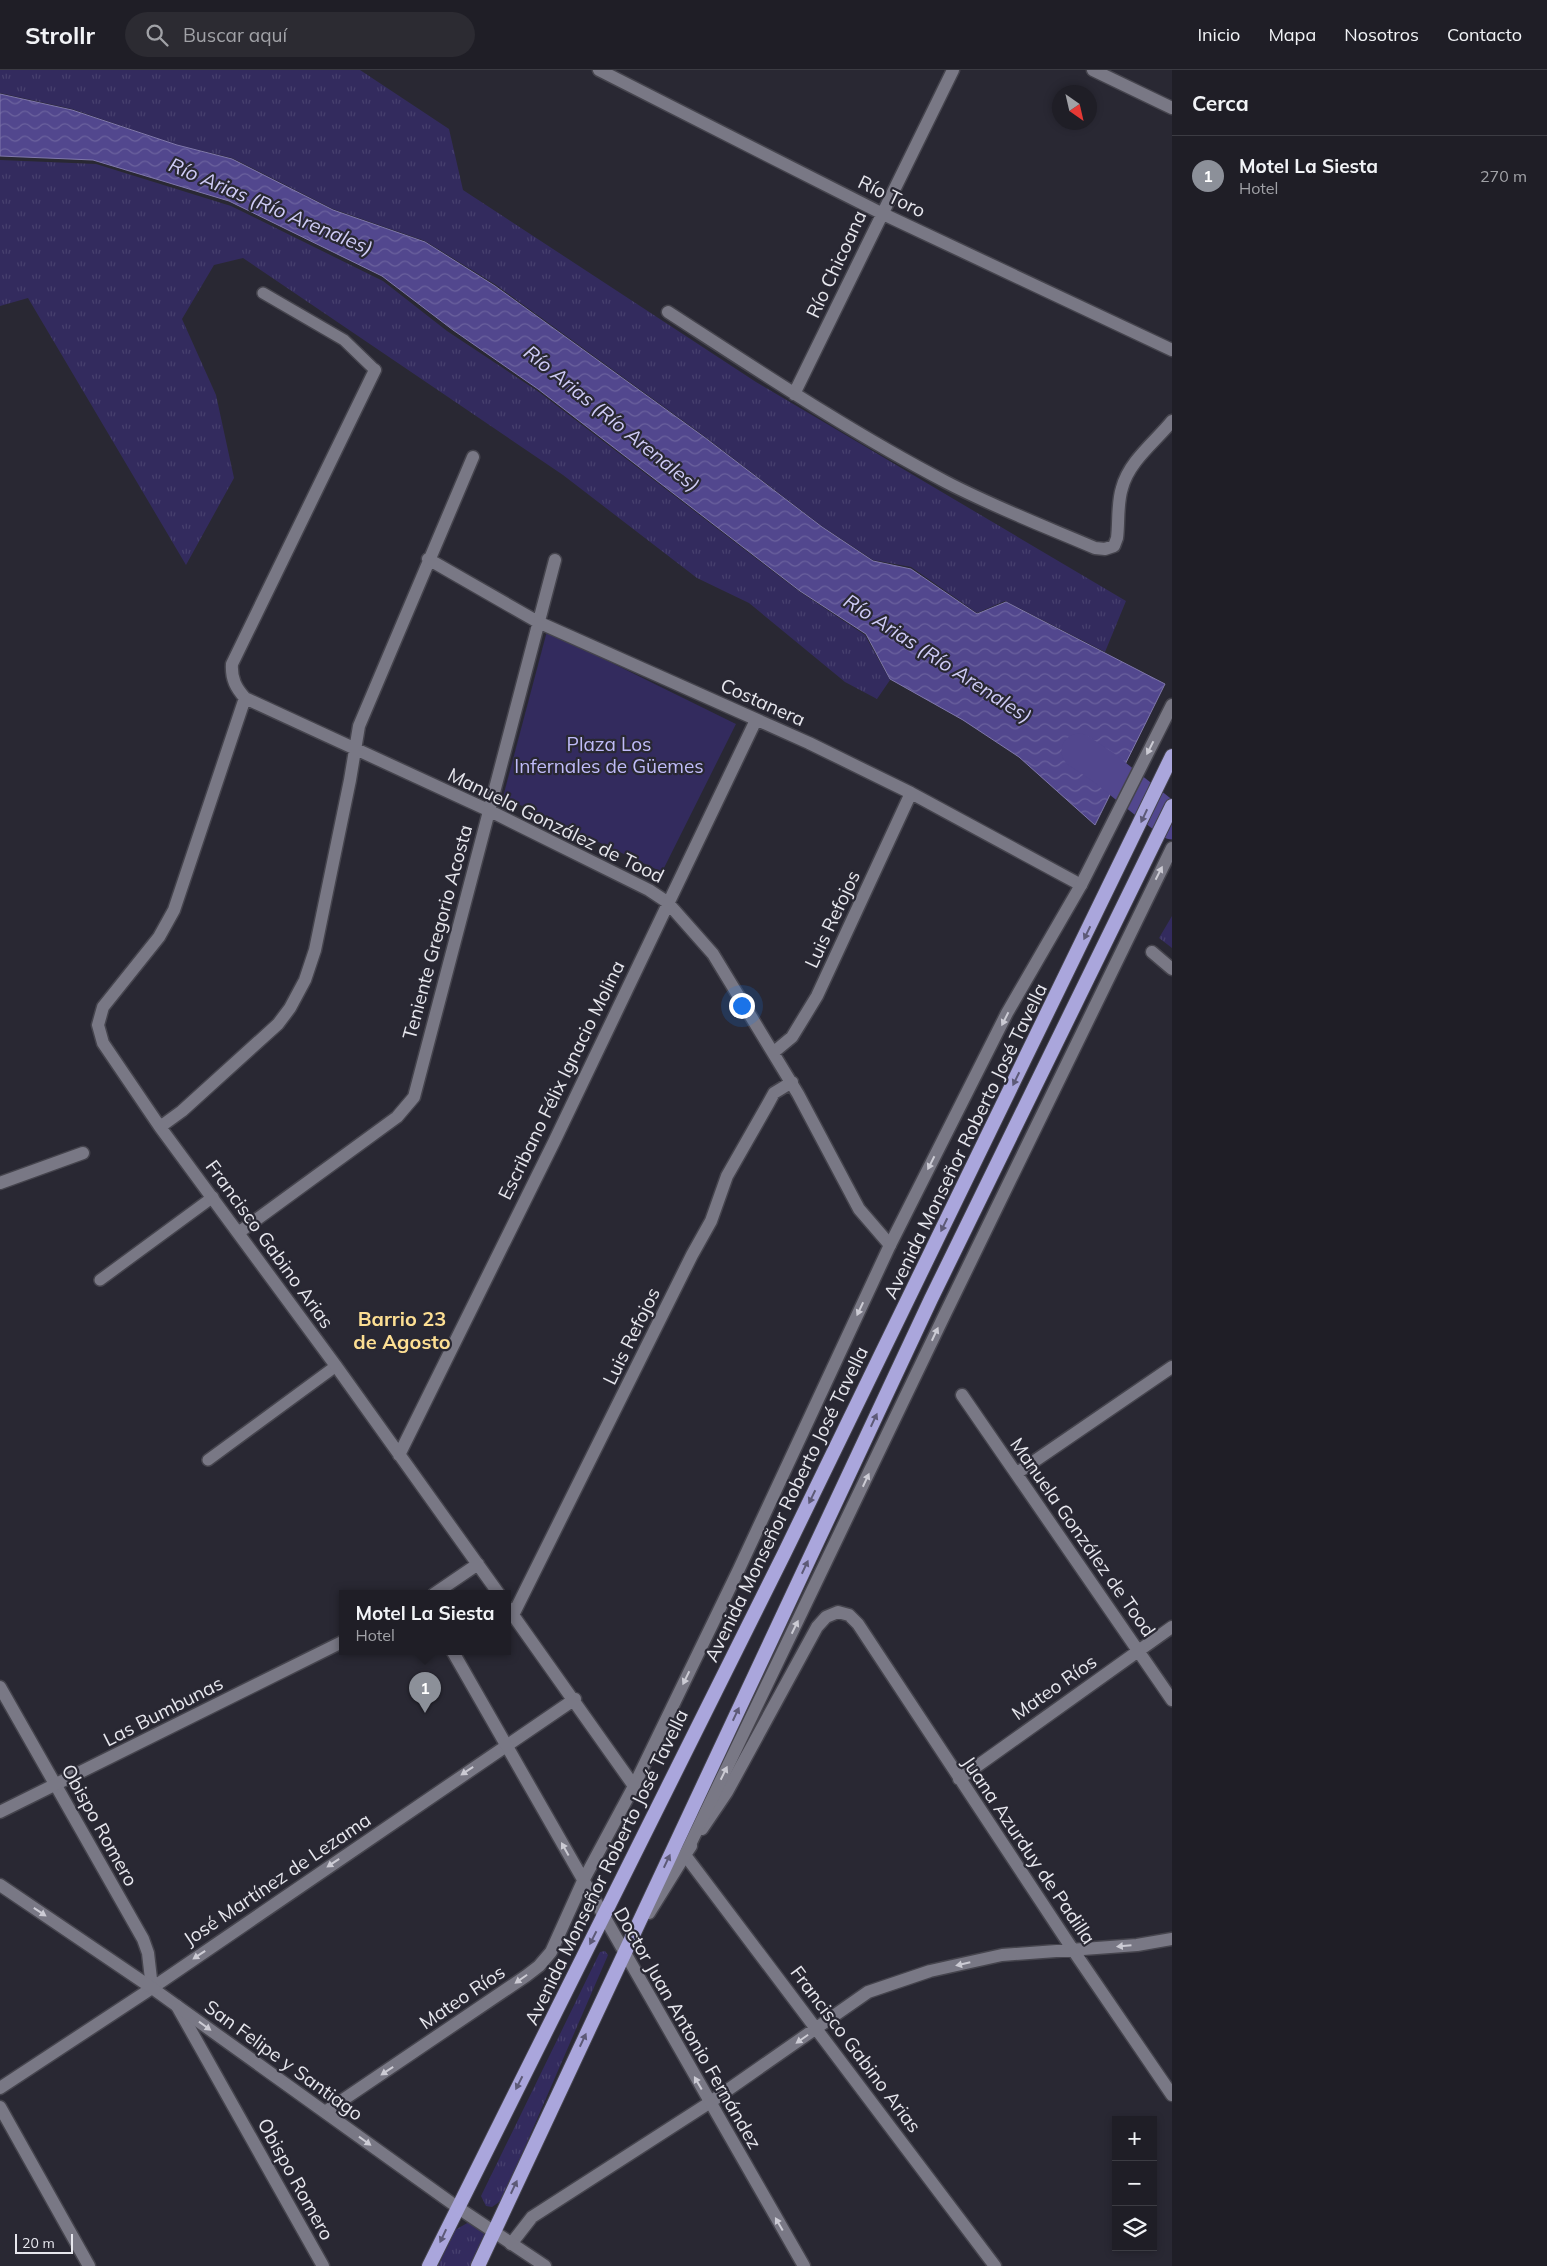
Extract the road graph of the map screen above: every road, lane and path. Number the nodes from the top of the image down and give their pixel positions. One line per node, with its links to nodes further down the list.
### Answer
1 (599, 70): 5 (street, Río Toro)
2 (953, 70): 5 (street, Río Chicoana)
3 (1093, 70): 4 (street)
4 (1172, 108)
5 (881, 212): 8 (street, Río Toro); 10 (street, Río Chicoana)
6 (263, 293): 9 (lane)
7 (668, 312): 10 (street)
8 (1172, 350)
9 (374, 370): 16 (street)
10 (794, 394): 11 (street)
11 (1172, 421)
12 (473, 457): 13 (street)
13 (428, 559): 15 (street, Costanera); 19 (street)
14 (555, 560): 15 (street, Teniente Gregorio Acosta)
15 (538, 622): 18 (street, Costanera); 23 (street, Teniente Gregorio Acosta)
16 (246, 698): 19 (street, Manuela González de Tood); 31 (street, Francisco Gabino Arias)
17 (1172, 705): 25 (street, Mateo Ríos, one-way to 25)
18 (756, 720): 21 (street, Costanera); 26 (street, Escribano Félix Ignacio Molina)
19 (354, 750): 23 (street, Manuela González de Tood); 31 (street)
20 (1172, 756): 64 (highway, Avenida Monseñor Roberto José Tavella, one-way to 64)
21 (911, 793): 25 (street, Costanera); 29 (street, Luis Refojos)
22 (1172, 806): 67 (highway, Avenida Monseñor Roberto José Tavella, one-way to 22)
23 (488, 810): 26 (street, Manuela González de Tood); 35 (street, Teniente Gregorio Acosta)
24 (1172, 848): 61 (street, one-way to 24)
25 (1081, 885): 36 (street, Mateo Ríos, one-way to 36)
26 (667, 902): 29 (street, Manuela González de Tood); 41 (street, Escribano Félix Ignacio Molina)
27 (1152, 952): 28 (street)
28 (1172, 969)
29 (774, 1052): 30 (street, Manuela González de Tood)
30 (792, 1082): 36 (street, Manuela González de Tood); 47 (street, Luis Refojos)
31 (160, 1127): 34 (street, Francisco Gabino Arias)
32 (83, 1153): 33 (street)
33 (0, 1183)
34 (212, 1197): 35 (street, Francisco Gabino Arias); 37 (lane)
35 (238, 1233): 38 (street, Francisco Gabino Arias)
36 (890, 1245): 59 (street, Mateo Ríos, one-way to 59)
37 (100, 1280)
38 (336, 1366): 41 (street, Francisco Gabino Arias); 42 (lane)
39 (1172, 1367): 43 (street)
40 (962, 1395): 43 (street, Manuela González de Tood)
41 (399, 1455): 44 (street, Francisco Gabino Arias)
42 (208, 1460)
43 (1017, 1473): 51 (street, Manuela González de Tood)
44 (478, 1564): 45 (street); 46 (street, Francisco Gabino Arias)
45 (440, 1590)
46 (496, 1590)
47 (511, 1609)
48 (511, 1612): 54 (street)
49 (1172, 1627): 51 (street, Mateo Ríos)
50 (339, 1644): 58 (street, Las Bumbunas)
51 (1138, 1650): 55 (street, Manuela González de Tood); 57 (street, Mateo Ríos)
52 (455, 1655): 56 (street, Doctor Juan Antonio Fernández)
53 (0, 1686): 58 (street, Obispo Romero)
54 (574, 1700): 56 (street, José Martínez de Lezama); 59 (street)
55 (1172, 1700)
56 (507, 1744): 62 (street, Doctor Juan Antonio Fernández, one-way to 56); 68 (street, José Martínez de Lezama, one-way to 68)
57 (959, 1778): 61 (street, Juana Azurduy de Padilla); 66 (street, Juana Azurduy de Padilla)
58 (56, 1785): 60 (street, Las Bumbunas); 68 (street, Obispo Romero)
59 (634, 1786): 62 (street, Mateo Ríos)
60 (0, 1812)
61 (685, 1855): 67 (street); 70 (street, Francisco Gabino Arias)
62 (583, 1881): 64 (street, Doctor Juan Antonio Fernández); 75 (street, Mateo Ríos, one-way to 75)
63 (0, 1884): 68 (street, San Felipe y Santiago, one-way to 68)
64 (603, 1918): 67 (street, Doctor Juan Antonio Fernández); 76 (highway, Avenida Monseñor Roberto José Tavella, one-way to 76)
65 (1172, 1939): 66 (street, one-way to 66)
66 (1073, 1950): 70 (street, one-way to 70); 72 (street, Juana Azurduy de Padilla)
67 (624, 1953): 73 (street, Doctor Juan Antonio Fernández, one-way to 67); 77 (highway, Avenida Monseñor Roberto José Tavella, one-way to 67)
68 (152, 1988): 69 (street, San Felipe y Santiago); 71 (street, José Martínez de Lezama)
69 (177, 2006): 75 (street, San Felipe y Santiago, one-way to 75); 80 (street, Obispo Romero)
70 (818, 2028): 73 (street, one-way to 73); 85 (street, Francisco Gabino Arias)
71 (0, 2088)
72 (1172, 2096)
73 (709, 2103): 78 (street); 84 (street, Doctor Juan Antonio Fernández, one-way to 73)
74 (0, 2107): 79 (street)
75 (325, 2112): 76 (street, San Felipe y Santiago, one-way to 76)
76 (457, 2206): 77 (street, San Felipe y Santiago); 81 (highway, Avenida Monseñor Roberto José Tavella, one-way to 81)
77 (493, 2231): 78 (street, San Felipe y Santiago); 82 (highway, Avenida Monseñor Roberto José Tavella)
78 (511, 2244): 83 (street, San Felipe y Santiago)
79 (89, 2266)
80 (323, 2266)
81 (429, 2266)
82 (478, 2266)
83 (545, 2266)
84 (804, 2266)
85 (995, 2266)

